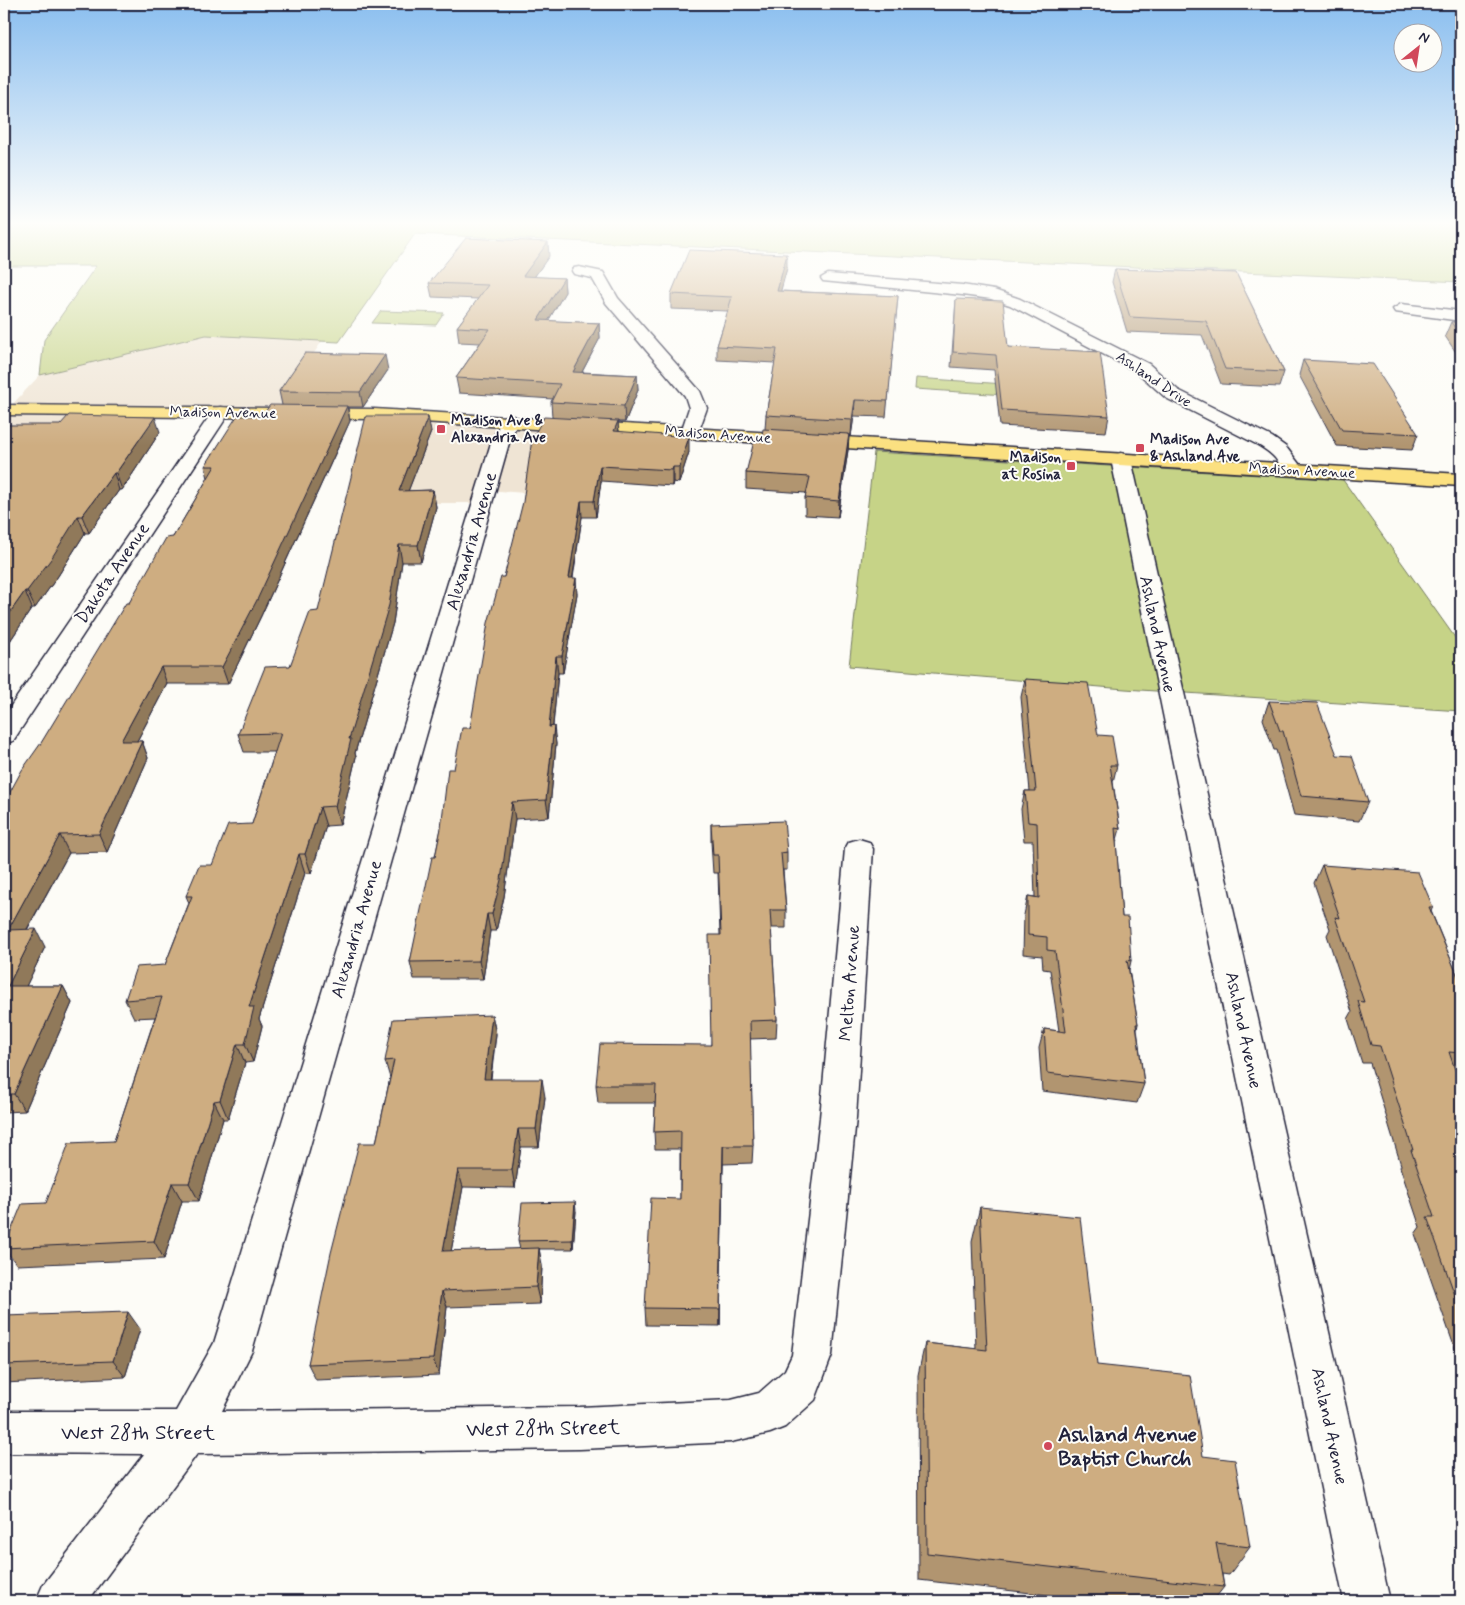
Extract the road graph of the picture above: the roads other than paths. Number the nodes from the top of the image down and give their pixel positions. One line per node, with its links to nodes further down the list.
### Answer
1 (609, 296): 8 (street)
2 (997, 296): 10 (street, Ashland Drive)
3 (1401, 309): 4 (street)
4 (1461, 316)
5 (4, 410): 6 (main road, Madison Avenue)
6 (221, 412): 7 (main road, Madison Avenue); 12 (street, Dakota Avenue)
7 (510, 421): 8 (main road, Madison Avenue); 15 (street, Alexandria Avenue)
8 (690, 432): 9 (main road, Madison Avenue)
9 (1121, 459): 10 (main road, Madison Avenue); 18 (street, Ashland Avenue)
10 (1292, 469): 11 (main road, Madison Avenue)
11 (1461, 480)
12 (4, 735)
13 (859, 849): 14 (street, Melton Avenue)
14 (838, 1118): 15 (street, West 28th Street)
15 (188, 1431): 16 (street, West 28th Street); 17 (street, Alexandria Avenue)
16 (4, 1432)
17 (59, 1601)
18 (1367, 1601)

